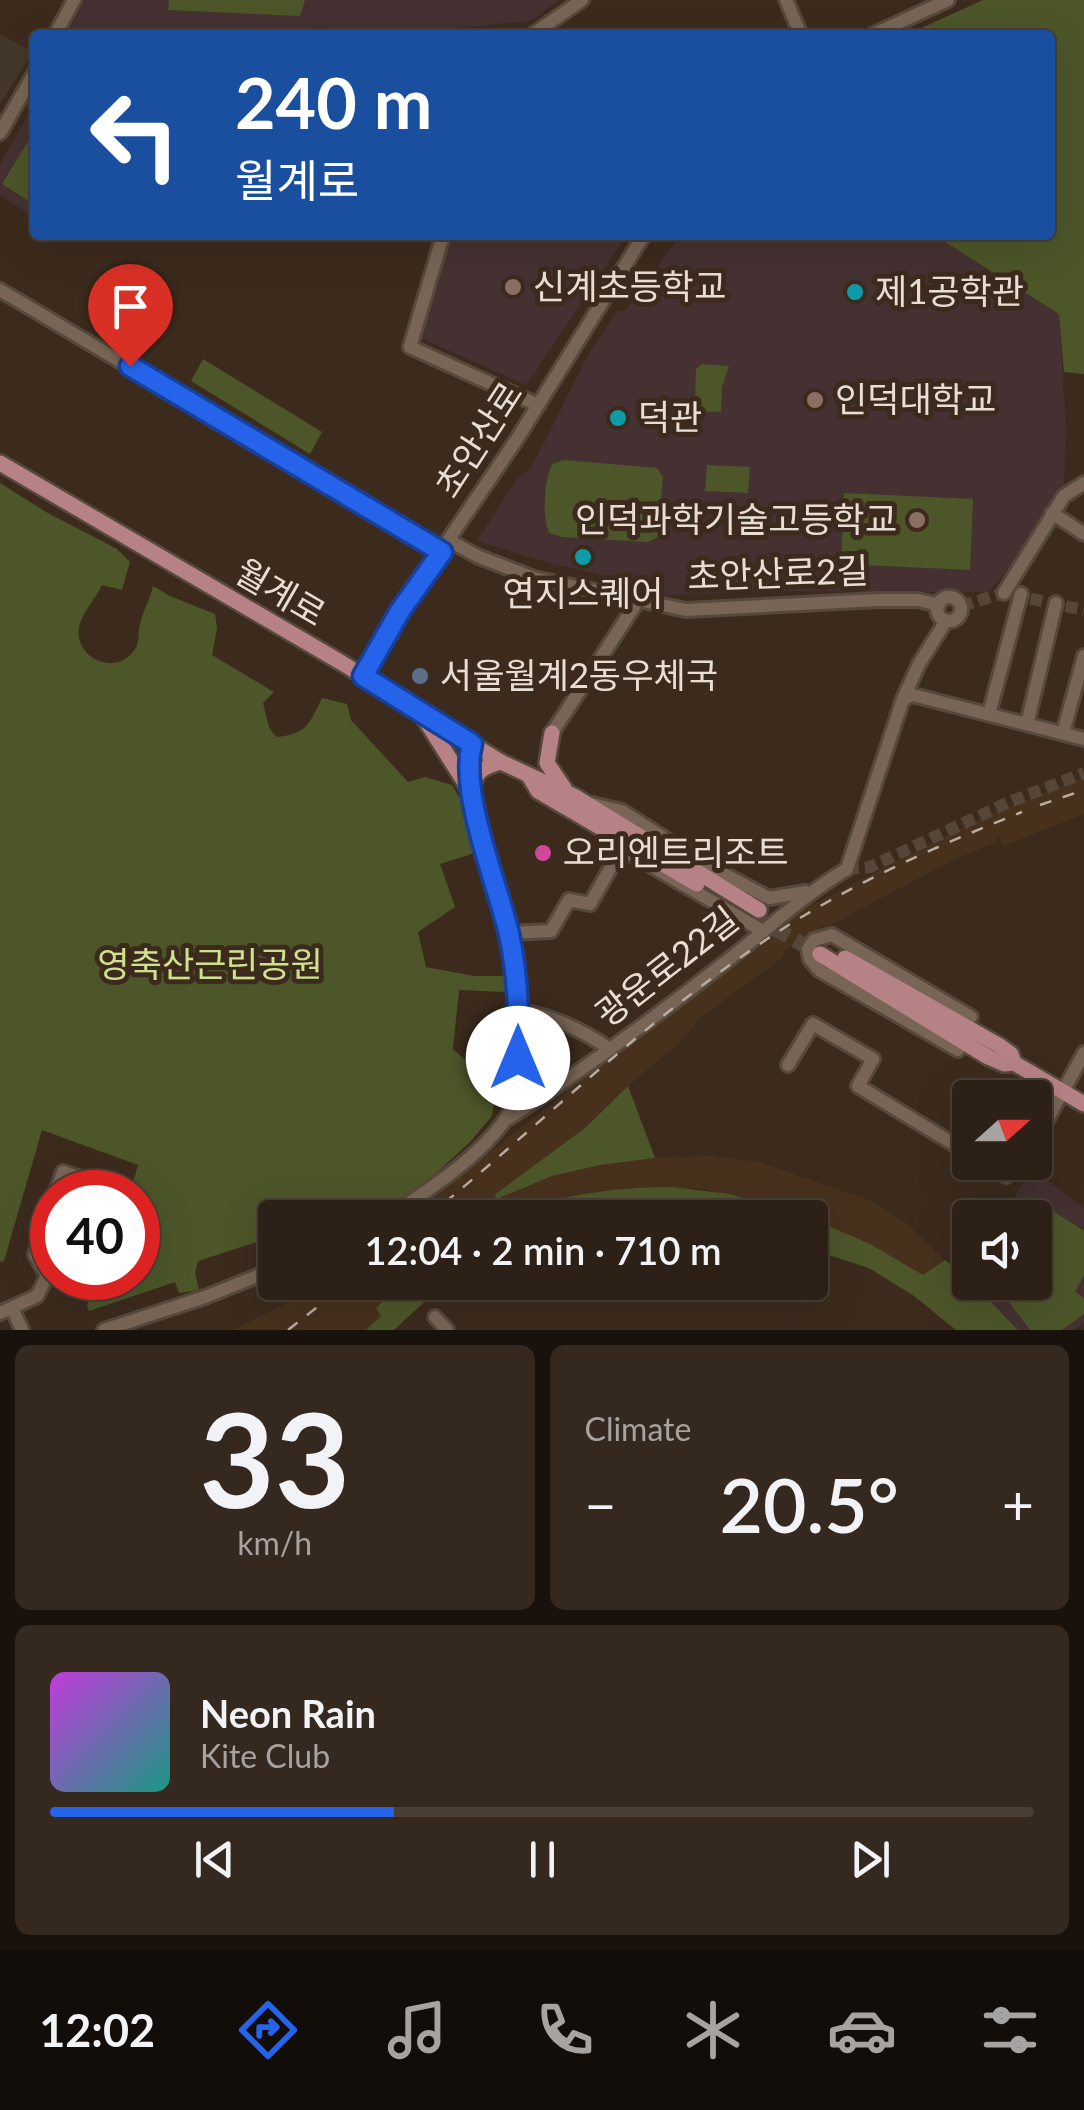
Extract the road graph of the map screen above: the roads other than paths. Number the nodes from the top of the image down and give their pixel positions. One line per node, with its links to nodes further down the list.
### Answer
1 (74, 0): 5 (street)
2 (582, 0): 6 (street)
3 (786, 0): 7 (street)
4 (948, 0): 8 (street)
5 (59, 30)
6 (539, 30)
7 (800, 30)
8 (883, 30)
9 (30, 81): 10 (street)
10 (0, 134)
11 (442, 240): 14 (street)
12 (641, 240): 14 (street, 초안산로)
13 (0, 290): 19 (street, 초안산로2길)
14 (538, 405): 19 (street, 초안산로)
15 (0, 463): 27 (main road, 월계로)
16 (1084, 483): 17 (street)
17 (1052, 514): 18 (street); 20 (street)
18 (1084, 534)
19 (446, 547): 22 (street, 초안산로2길); 27 (street, 초안산로)
20 (1004, 593)
21 (1021, 594): 30 (street)
22 (639, 599): 24 (street, 초안산로2길); 32 (street)
23 (1056, 603): 31 (street)
24 (938, 604): 25 (street); 25 (street)
25 (946, 620): 28 (street)
26 (1084, 656): 33 (street)
27 (363, 676): 29 (main road, 월계로)
28 (903, 699): 30 (street); 40 (street)
29 (419, 711): 35 (main road, 월계로); 37 (main road)
30 (989, 714): 31 (street)
31 (1026, 724): 33 (street)
32 (552, 733): 36 (main road); 38 (main road)
33 (1064, 733): 34 (street)
34 (1084, 738)
35 (472, 744): 36 (main road, 월계로); 37 (street)
36 (507, 765): 37 (main road); 38 (main road, 월계로)
37 (472, 794): 42 (street)
38 (578, 804): 39 (street); 41 (main road, 월계로)
39 (622, 848): 41 (street); 42 (street)
40 (808, 892): 41 (street); 41 (street, 광운로22길)
41 (759, 916): 46 (street, 광운로22길)
42 (509, 933): 44 (street)
43 (822, 950): 48 (main road)
44 (519, 1010): 46 (street); 54 (street)
45 (970, 1017): 47 (street); 48 (main road)
46 (610, 1049): 54 (street, 광운로22길)
47 (958, 1050): 48 (main road)
48 (994, 1052): 51 (main road)
49 (1084, 1053): 51 (street)
50 (788, 1064): 55 (street)
51 (1063, 1091): 52 (main road); 53 (street)
52 (1084, 1104)
53 (1052, 1111)
54 (509, 1118): 56 (street, 광운로22길)
55 (952, 1143)
56 (413, 1200)
57 (258, 1276): 62 (street)
58 (30, 1300): 59 (street)
59 (6, 1311): 61 (street)
60 (435, 1317): 63 (street)
61 (22, 1330)
62 (104, 1330)
63 (447, 1330)

